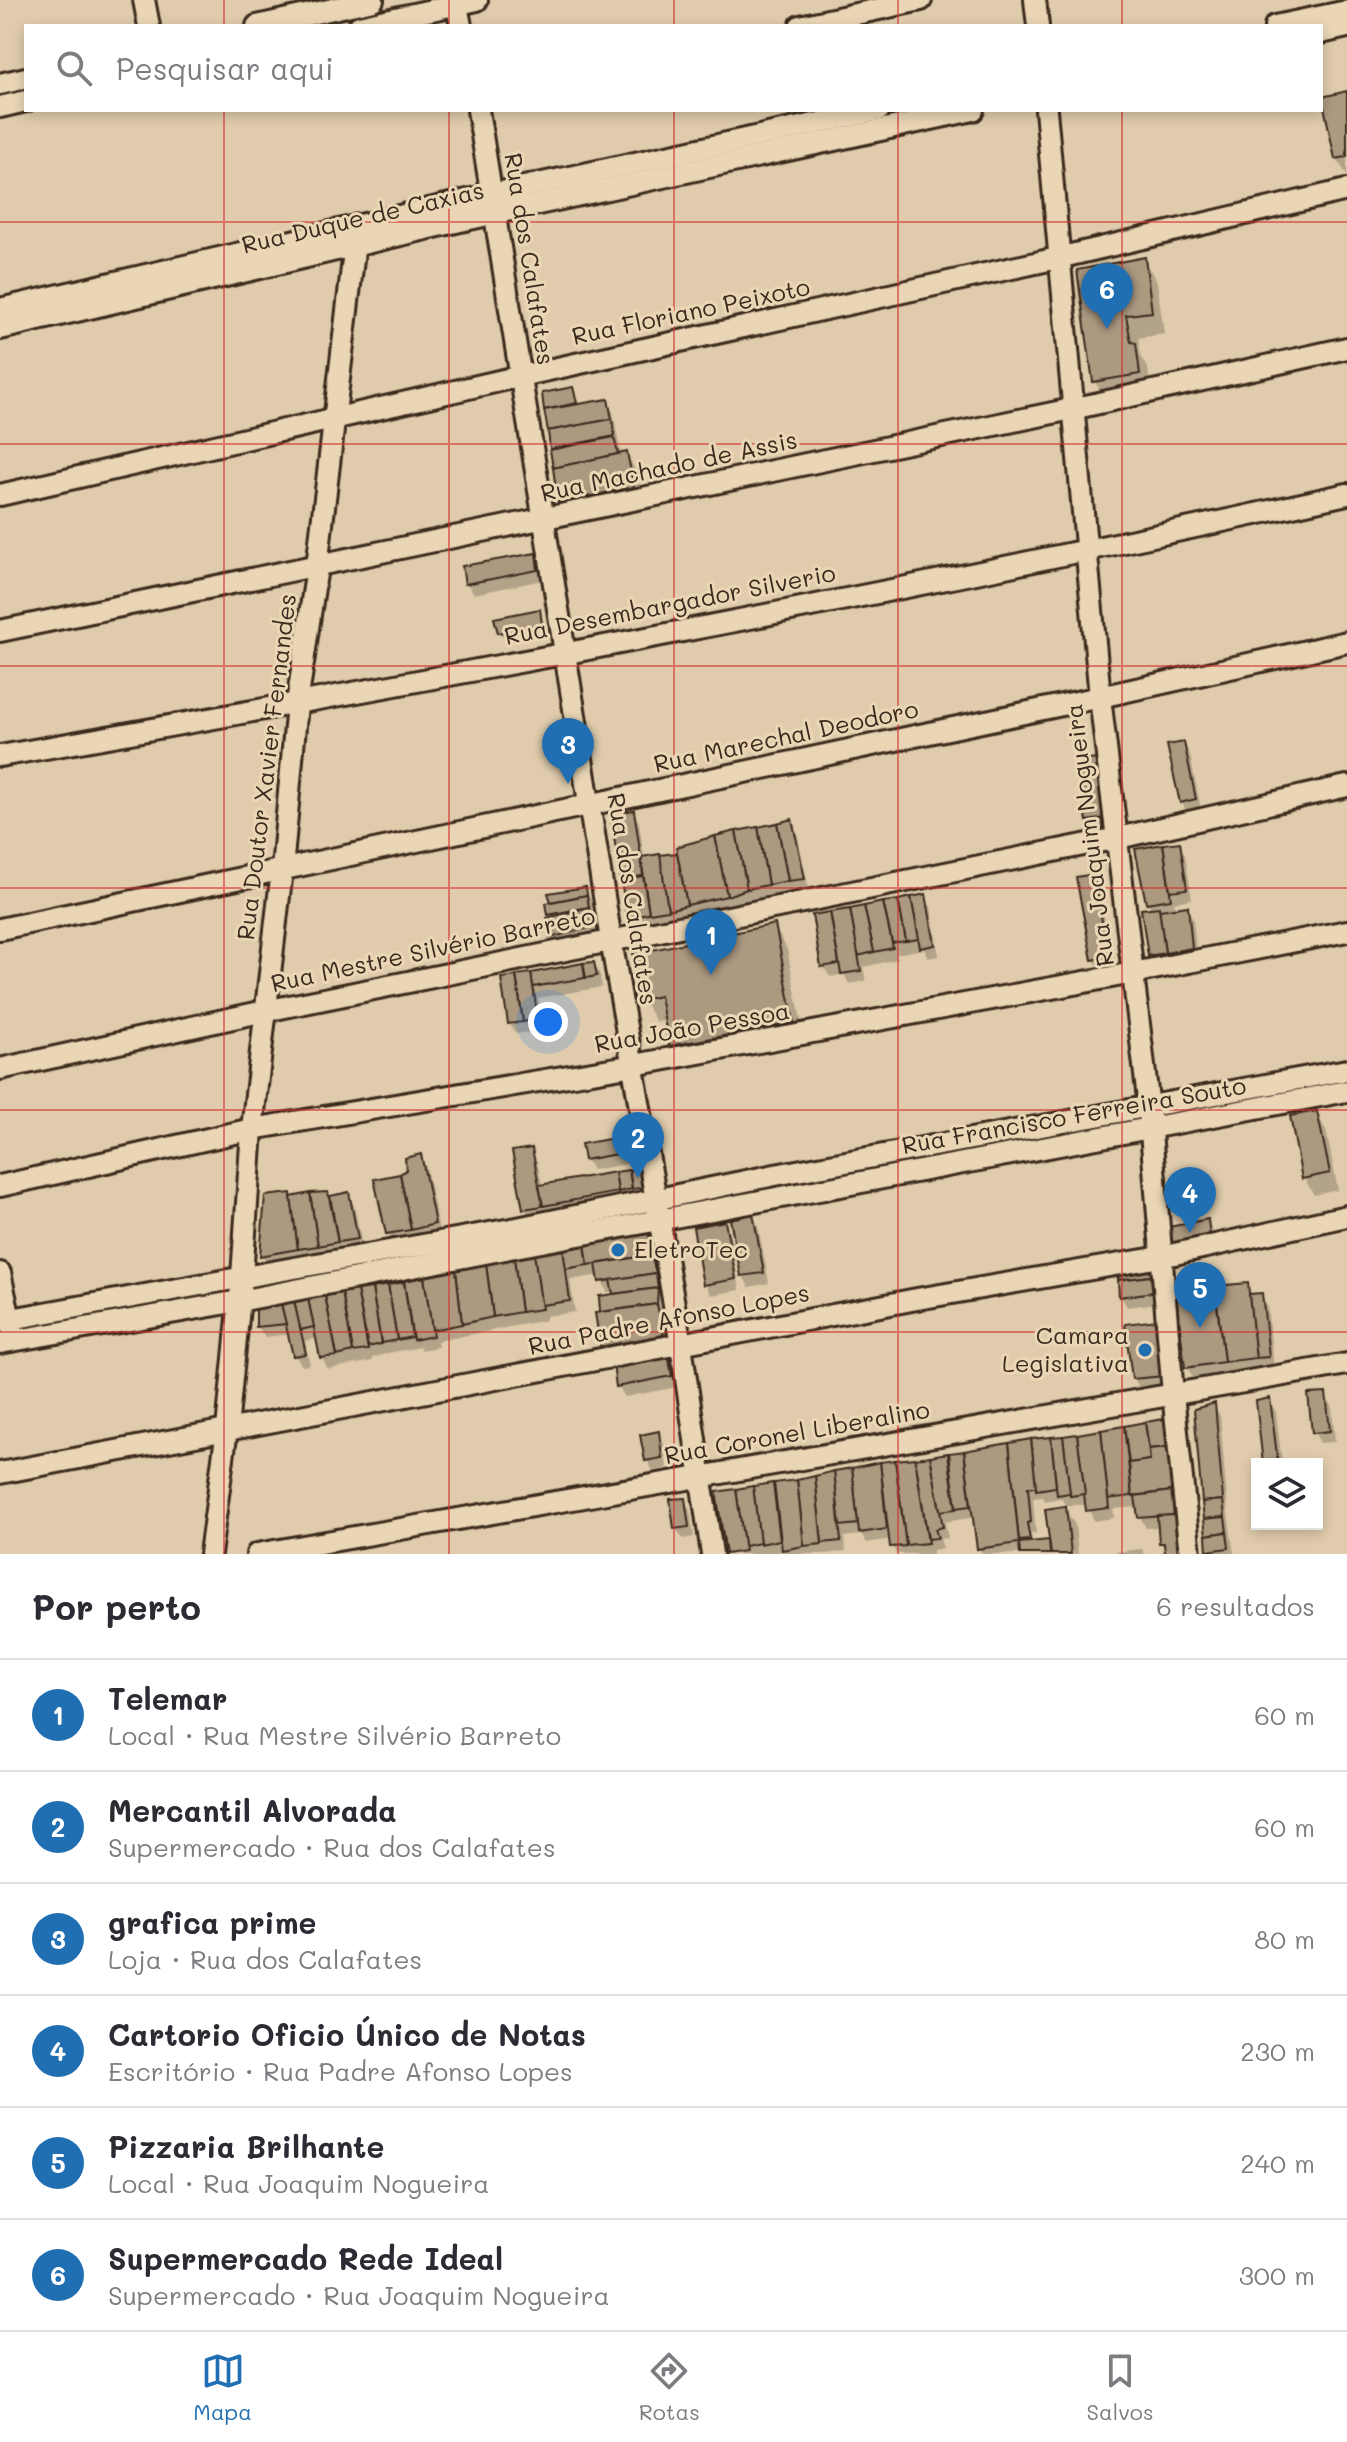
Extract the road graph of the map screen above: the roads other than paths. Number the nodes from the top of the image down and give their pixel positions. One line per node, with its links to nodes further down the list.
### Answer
1 (144, 0): 8 (street)
2 (373, 0): 9 (street)
3 (477, 0): 6 (street)
4 (921, 0): 12 (street)
5 (1035, 0): 13 (street)
6 (456, 3): 10 (street); 11 (street)
7 (1347, 11): 14 (street)
8 (149, 24)
9 (266, 24)
10 (367, 24)
11 (461, 24)
12 (809, 24)
13 (1038, 24)
14 (1285, 24)
15 (1347, 27): 16 (street)
16 (1323, 33)
17 (24, 78): 18 (street)
18 (0, 84)
19 (24, 101): 20 (street)
20 (0, 107)
21 (478, 112): 26 (street, Rua dos Calafates)
22 (871, 112): 26 (street, Rua Duque de Caxias)
23 (963, 112): 26 (street, Rua Duque de Caxias)
24 (1046, 112): 29 (street, Rua Joaquim Nogueira)
25 (1347, 190): 29 (street, Rua Floriano Peixoto)
26 (494, 204): 27 (street, Rua Duque de Caxias); 28 (street, Rua Duque de Caxias); 33 (street, Rua dos Calafates)
27 (357, 225): 28 (street, Rua Doutor Xavier Fernandes); 30 (street, Rua Duque de Caxias)
28 (355, 247): 31 (street, Rua Duque de Caxias); 35 (street, Rua Doutor Xavier Fernandes)
29 (1058, 258): 33 (street, Rua Floriano Peixoto); 34 (street, Rua Joaquim Nogueira)
30 (0, 309)
31 (0, 329)
32 (1347, 348): 34 (street, Rua Machado de Assis)
33 (521, 376): 35 (street, Rua Floriano Peixoto); 38 (street, Rua dos Calafates)
34 (1072, 409): 38 (street, Rua Machado de Assis); 39 (street, Rua Joaquim Nogueira)
35 (334, 419): 37 (street, Rua Floriano Peixoto); 40 (street, Rua Doutor Xavier Fernandes)
36 (1347, 494): 39 (street, Rua Desembargador Silverio)
37 (0, 495)
38 (544, 519): 40 (street, Rua Machado de Assis); 43 (street, Rua dos Calafates)
39 (1088, 552): 43 (street, Rua Desembargador Silverio); 44 (street, Rua Joaquim Nogueira)
40 (317, 567): 41 (street, Rua Machado de Assis); 45 (street, Rua Doutor Xavier Fernandes)
41 (0, 631)
42 (1347, 642): 44 (street, Rua Marechal Deodoro)
43 (566, 652): 45 (street, Rua Desembargador Silverio); 48 (street, Rua dos Calafates)
44 (1100, 697): 48 (street, Rua Marechal Deodoro); 49 (street, Rua Joaquim Nogueira)
45 (297, 704): 46 (street, Rua Desembargador Silverio); 50 (street, Rua Doutor Xavier Fernandes)
46 (0, 756)
47 (1347, 786): 49 (street, Rua Mestre Silvério Barreto)
48 (591, 804): 50 (street, Rua Marechal Deodoro); 53 (street, Rua dos Calafates)
49 (1118, 838): 53 (street, Rua Mestre Silvério Barreto); 54 (street, Rua Joaquim Nogueira)
50 (282, 870): 51 (street, Rua Marechal Deodoro); 55 (street, Rua Doutor Xavier Fernandes)
51 (0, 929)
52 (1347, 931): 54 (street, Rua João Pessoa)
53 (611, 940): 55 (street, Rua Mestre Silvério Barreto); 56 (street, Rua dos Calafates)
54 (1133, 973): 56 (street, Rua João Pessoa); 61 (street, Rua Joaquim Nogueira)
55 (265, 1011): 57 (street, Rua Mestre Silvério Barreto); 62 (street, Rua Doutor Xavier Fernandes)
56 (634, 1065): 62 (street, Rua João Pessoa); 67 (street, Rua dos Calafates)
57 (0, 1069)
58 (1347, 1070): 60 (street, Rua Francisco Ferreira Souto)
59 (1347, 1091): 60 (street, Rua Francisco Ferreira Souto)
60 (1276, 1094): 61 (street, Rua Francisco Ferreira Souto); 63 (street, Rua Francisco Ferreira Souto)
61 (1149, 1108): 63 (street, Rua Joaquim Nogueira); 64 (street, Rua Francisco Ferreira Souto)
62 (252, 1129): 66 (street, Rua João Pessoa); 74 (street, Rua Doutor Xavier Fernandes)
63 (1151, 1129): 65 (street, Rua Francisco Ferreira Souto); 71 (street, Rua Joaquim Nogueira)
64 (876, 1157): 65 (street, Rua Francisco Ferreira Souto); 67 (street, Rua Francisco Ferreira Souto)
65 (878, 1178): 69 (street, Rua Francisco Ferreira Souto)
66 (0, 1186)
67 (656, 1198): 69 (street, Rua dos Calafates); 70 (street, Rua Francisco Ferreira Souto)
68 (1347, 1216): 71 (street, Rua Padre Afonso Lopes)
69 (659, 1221): 70 (street, Rua Francisco Ferreira Souto); 78 (street, Rua dos Calafates)
70 (518, 1237): 72 (street, Rua Francisco Ferreira Souto)
71 (1161, 1257): 78 (street, Rua Padre Afonso Lopes); 80 (street, Rua Joaquim Nogueira)
72 (396, 1260): 74 (street, Rua Francisco Ferreira Souto); 75 (street, Rua Francisco Ferreira Souto)
73 (0, 1273): 76 (street)
74 (242, 1277): 75 (street, Rua Doutor Xavier Fernandes); 76 (street, Rua Francisco Ferreira Souto)
75 (239, 1301): 77 (street, Rua Francisco Ferreira Souto); 81 (street, Rua Doutor Xavier Fernandes)
76 (5, 1320): 77 (street)
77 (7, 1342)
78 (681, 1345): 81 (street, Rua Padre Afonso Lopes); 83 (street, Rua dos Calafates)
79 (1347, 1364): 80 (street, Rua Coronel Liberalino)
80 (1173, 1394): 83 (street, Rua Coronel Liberalino); 87 (street, Rua Joaquim Nogueira)
81 (227, 1429): 82 (street, Rua Padre Afonso Lopes); 84 (street, Rua Doutor Xavier Fernandes)
82 (0, 1473)
83 (699, 1476): 85 (street, Rua Coronel Liberalino); 86 (street, Rua dos Calafates)
84 (210, 1554)
85 (257, 1554)
86 (712, 1554)
87 (1190, 1554)

